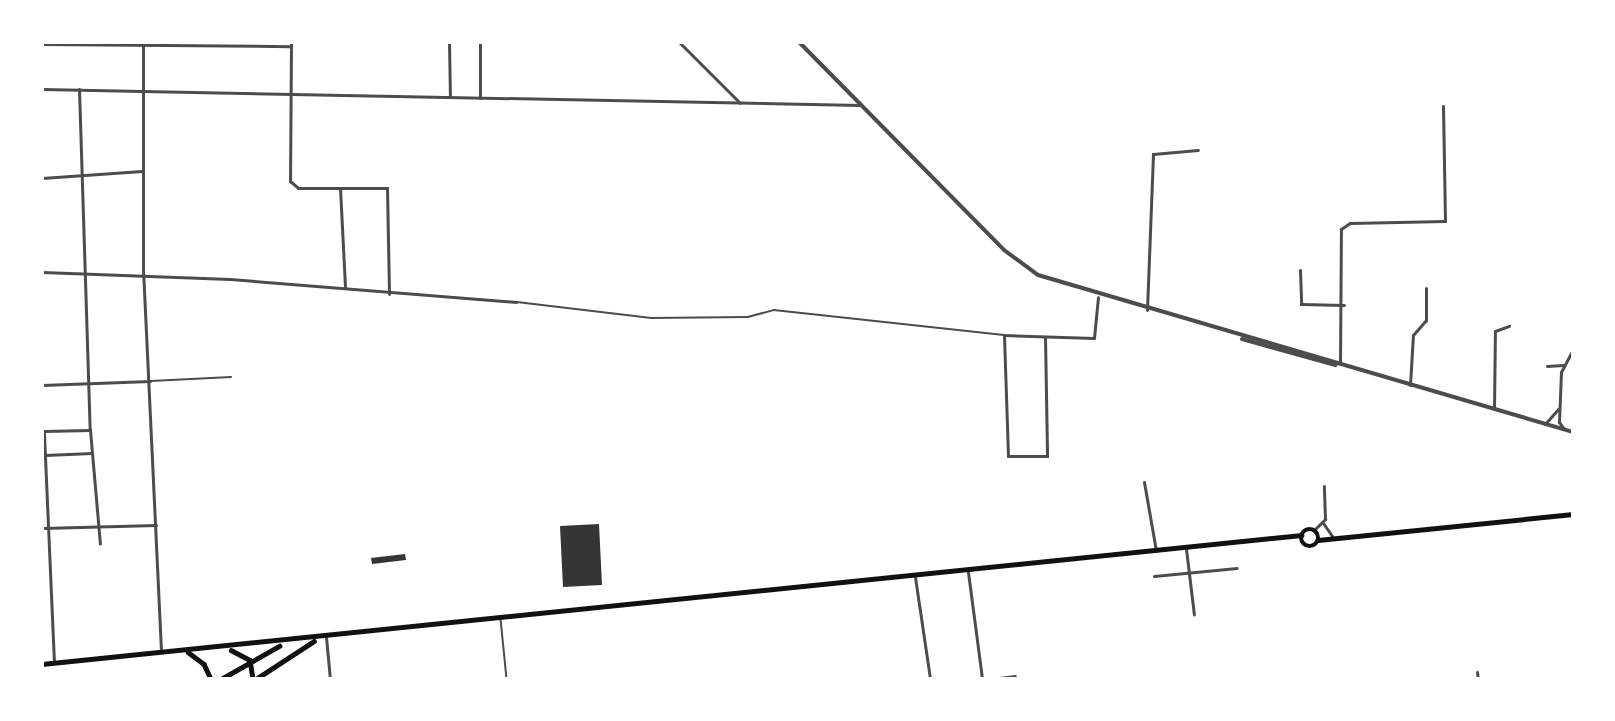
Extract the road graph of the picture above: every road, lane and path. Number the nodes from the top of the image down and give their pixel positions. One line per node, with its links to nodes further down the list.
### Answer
1 (449, 42): 12 (street)
2 (480, 42): 13 (street)
3 (679, 42): 14 (street)
4 (799, 42): 15 (street)
5 (143, 43): 6 (street); 7 (street); 10 (street)
6 (42, 44)
7 (291, 44): 11 (street)
8 (42, 89): 9 (street)
9 (79, 89): 10 (street); 19 (street)
10 (142, 90): 11 (street); 18 (street)
11 (290, 92): 12 (street); 21 (street)
12 (450, 97): 13 (street)
13 (480, 98): 14 (street)
14 (741, 104): 15 (street)
15 (862, 105): 29 (street)
16 (1443, 106): 31 (street)
17 (1198, 150): 32 (street)
18 (142, 171): 19 (street); 25 (street)
19 (82, 175): 20 (street); 24 (street)
20 (42, 178)
21 (340, 188): 26 (street); 28 (street)
22 (1300, 270): 31 (street)
23 (42, 272): 24 (street)
24 (85, 273): 25 (street); 42 (street)
25 (145, 275): 26 (street); 41 (street)
26 (345, 288): 28 (street)
27 (1426, 288): 44 (street)
28 (389, 294): 30 (street)
29 (1098, 297): 32 (street); 35 (street)
30 (516, 302): 34 (lane)
31 (1344, 305): 37 (street)
32 (1147, 310): 37 (street)
33 (1509, 326): 46 (street)
34 (1004, 335): 35 (street); 35 (street)
35 (1045, 337)
36 (1573, 349): 38 (street)
37 (1340, 365): 44 (street)
38 (1563, 365): 39 (street); 45 (street)
39 (1546, 366)
40 (231, 377): 41 (lane)
41 (150, 381): 42 (street); 58 (street)
42 (89, 384): 43 (street); 50 (street)
43 (42, 385)
44 (1410, 385): 46 (street)
45 (1559, 408): 47 (street); 48 (street)
46 (1494, 409): 47 (street)
47 (1545, 424): 48 (street)
48 (1564, 429): 51 (street)
49 (43, 430): 50 (street); 53 (street)
50 (90, 430): 52 (street)
51 (1573, 432)
52 (92, 453): 53 (street); 59 (street)
53 (45, 455): 60 (street)
54 (1144, 482): 69 (street)
55 (1324, 486): 57 (street)
56 (1573, 514): 63 (main road)
57 (1323, 523): 61 (street); 63 (street)
58 (156, 525): 59 (street); 82 (street)
59 (97, 527): 60 (street); 66 (street)
60 (44, 528): 84 (street)
61 (1315, 531): 62 (main road); 63 (main road); 65 (main road)
62 (1301, 535): 64 (main road); 67 (main road)
63 (1330, 536): 65 (main road)
64 (1295, 540): 67 (main road); 68 (main road)
65 (1318, 540): 67 (main road)
66 (100, 544)
67 (1303, 544)
68 (1186, 549): 69 (main road); 72 (street)
69 (1156, 552): 71 (main road)
70 (1237, 568): 72 (street)
71 (968, 572): 74 (main road); 94 (street)
72 (1190, 573): 73 (street); 75 (street)
73 (1154, 576)
74 (915, 577): 76 (main road); 93 (street)
75 (1194, 615)
76 (501, 619): 77 (main road); 92 (lane)
77 (326, 637): 78 (main road); 91 (street)
78 (319, 638): 79 (main road); 90 (main road)
79 (287, 643): 80 (main road); 83 (main road)
80 (225, 649): 81 (main road); 83 (main road)
81 (186, 651): 82 (main road); 88 (main road)
82 (162, 653): 84 (main road)
83 (250, 660): 89 (main road); 90 (main road)
84 (54, 663): 85 (main road)
85 (42, 664)
86 (1477, 672): 96 (street)
87 (1015, 676): 95 (street)
88 (211, 679)
89 (221, 679)
90 (255, 679)
91 (330, 679)
92 (507, 679)
93 (930, 679)
94 (982, 679)
95 (991, 679)
96 (1478, 679)

